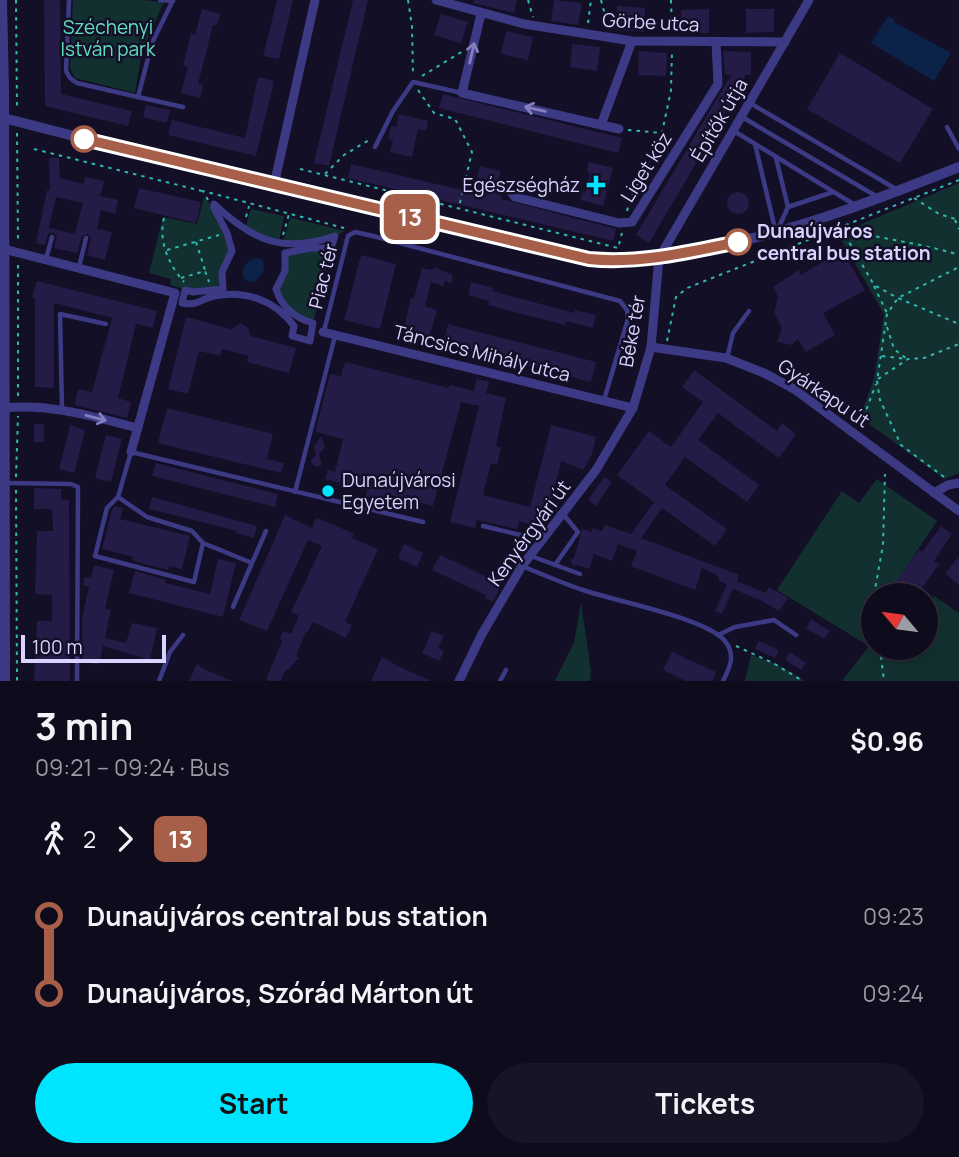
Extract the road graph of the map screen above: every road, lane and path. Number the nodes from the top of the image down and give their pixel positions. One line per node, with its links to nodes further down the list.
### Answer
1 (2, 0): 26 (street)
2 (16, 0): 28 (path)
3 (69, 0): 23 (lane)
4 (160, 0): 12 (lane)
5 (315, 0): 44 (street)
6 (408, 0): 21 (path)
7 (436, 0): 13 (street, Görbe utca)
8 (591, 0): 14 (path)
9 (601, 0): 15 (path)
10 (671, 0): 17 (path)
11 (809, 0): 19 (street, Építők útja)
12 (173, 1): 23 (lane)
13 (481, 13): 16 (street, Görbe utca); 20 (street)
14 (588, 29)
15 (609, 31)
16 (632, 41): 17 (street, Görbe utca); 29 (street)
17 (672, 42): 18 (street, Görbe utca); 34 (path)
18 (716, 42): 19 (street, Görbe utca); 61 (street, Liget köz)
19 (785, 42): 24 (street, Építők útja)
20 (474, 44): 21 (path); 22 (street, one-way to 20)
21 (412, 82): 22 (lane); 33 (lane); 54 (path)
22 (462, 93): 29 (street, one-way to 22)
23 (138, 97): 25 (lane)
24 (749, 103): 27 (street, Építők útja); 47 (lane)
25 (183, 107)
26 (2, 117): 28 (street); 73 (street)
27 (741, 117): 32 (street, Építők útja); 50 (lane)
28 (17, 121): 44 (street); 75 (path)
29 (601, 125): 31 (street)
30 (947, 127): 38 (lane)
31 (620, 129): 34 (path, Liget köz)
32 (733, 131): 35 (lane); 77 (street, Építők útja)
33 (382, 132): 36 (lane); 42 (path)
34 (662, 133): 61 (path)
35 (755, 144): 39 (lane); 67 (lane)
36 (375, 147)
37 (34, 149): 46 (path)
38 (959, 149)
39 (776, 157): 48 (lane); 55 (lane)
40 (959, 167): 47 (street)
41 (300, 169): 42 (path)
42 (324, 174): 54 (path)
43 (959, 180): 49 (path)
44 (274, 185): 58 (street)
45 (502, 189): 61 (street, Liget köz)
46 (203, 191): 51 (path); 52 (path)
47 (899, 191): 50 (street)
48 (834, 192): 53 (lane); 55 (lane)
49 (914, 198): 59 (path); 62 (path)
50 (880, 199): 53 (street)
51 (249, 204): 56 (path); 63 (path)
52 (214, 206): 63 (street); 66 (street)
53 (858, 206): 67 (street)
54 (459, 207): 61 (path)
55 (788, 207): 67 (lane)
56 (289, 214): 65 (path); 71 (path)
57 (164, 218): 74 (path)
58 (418, 219): 72 (lane); 77 (street)
59 (954, 219): 60 (path); 64 (path)
60 (959, 220)
61 (624, 224)
62 (841, 227): 76 (path); 83 (path); 96 (path)
63 (243, 228): 71 (street)
64 (959, 229)
65 (351, 230)
66 (228, 233): 70 (path); 84 (street)
67 (776, 233): 77 (street)
68 (52, 237): 78 (lane)
69 (86, 238): 80 (lane)
70 (196, 242): 74 (path); 81 (path)
71 (281, 242): 85 (street)
72 (411, 246): 92 (lane, Piac tér); 101 (lane, Piac tér)
73 (2, 248): 75 (street); 103 (street)
74 (166, 251): 82 (path)
75 (19, 253): 78 (street); 102 (path)
76 (959, 255)
77 (659, 257): 95 (street, Béke tér)
78 (46, 260): 80 (street)
79 (959, 267): 86 (path)
80 (79, 268): 106 (street)
81 (205, 271): 82 (path); 84 (path)
82 (180, 278): 85 (path)
83 (874, 285): 86 (path); 88 (path)
84 (211, 290): 85 (street)
85 (193, 292)
86 (898, 298): 88 (path); 91 (path)
87 (749, 311): 98 (lane)
88 (887, 314): 89 (path)
89 (886, 322): 97 (path); 99 (path)
90 (106, 324): 105 (lane)
91 (959, 324)
92 (323, 332): 93 (street, Táncsics Mihály utca)
93 (335, 335): 101 (street, Táncsics Mihály utca); 113 (lane)
94 (959, 344): 99 (path)
95 (651, 347): 96 (street, Gyárkapu út); 104 (street, Béke tér)
96 (665, 350): 98 (street, Gyárkapu út)
97 (880, 356): 99 (path); 100 (path)
98 (726, 358): 107 (street, Gyárkapu út)
99 (908, 359): 100 (path)
100 (877, 382): 107 (path); 110 (path)
101 (604, 401): 104 (street, Táncsics Mihály utca)
102 (18, 406): 103 (street); 105 (street); 111 (path)
103 (4, 408): 111 (street)
104 (633, 408): 118 (street, Kenyérgyári út)
105 (62, 410): 106 (street, one-way to 106)
106 (138, 428): 108 (street)
107 (848, 429): 114 (street, Gyárkapu út)
108 (131, 452): 113 (lane); 115 (lane)
109 (885, 474): 129 (path)
110 (945, 478)
111 (10, 483): 117 (street); 138 (path); 139 (lane)
112 (959, 483): 114 (street)
113 (295, 492): 119 (lane)
114 (934, 493): 116 (street, Gyárkapu út)
115 (118, 497): 123 (lane); 123 (lane)
116 (959, 511)
117 (3, 512): 137 (street)
118 (563, 514): 122 (street, Kenyérgyári út); 126 (lane)
119 (424, 522)
120 (483, 526): 122 (lane)
121 (266, 531): 125 (lane)
122 (542, 541): 124 (street, Kenyérgyári út)
123 (203, 544): 125 (lane)
124 (530, 556): 126 (lane); 127 (street, Kenyérgyári út)
125 (252, 563): 130 (lane)
126 (555, 565): 128 (lane)
127 (522, 566): 132 (lane); 141 (street, Kenyérgyári út)
128 (580, 574)
129 (876, 583)
130 (233, 607)
131 (183, 635): 140 (lane)
132 (718, 635): 133 (lane); 134 (lane)
133 (796, 635)
134 (725, 641): 143 (lane); 144 (path)
135 (881, 660): 145 (path)
136 (506, 670): 142 (lane)
137 (5, 681)
138 (17, 681)
139 (77, 681)
140 (159, 681)
141 (459, 681)
142 (500, 681)
143 (723, 681)
144 (803, 681)
145 (884, 681)

